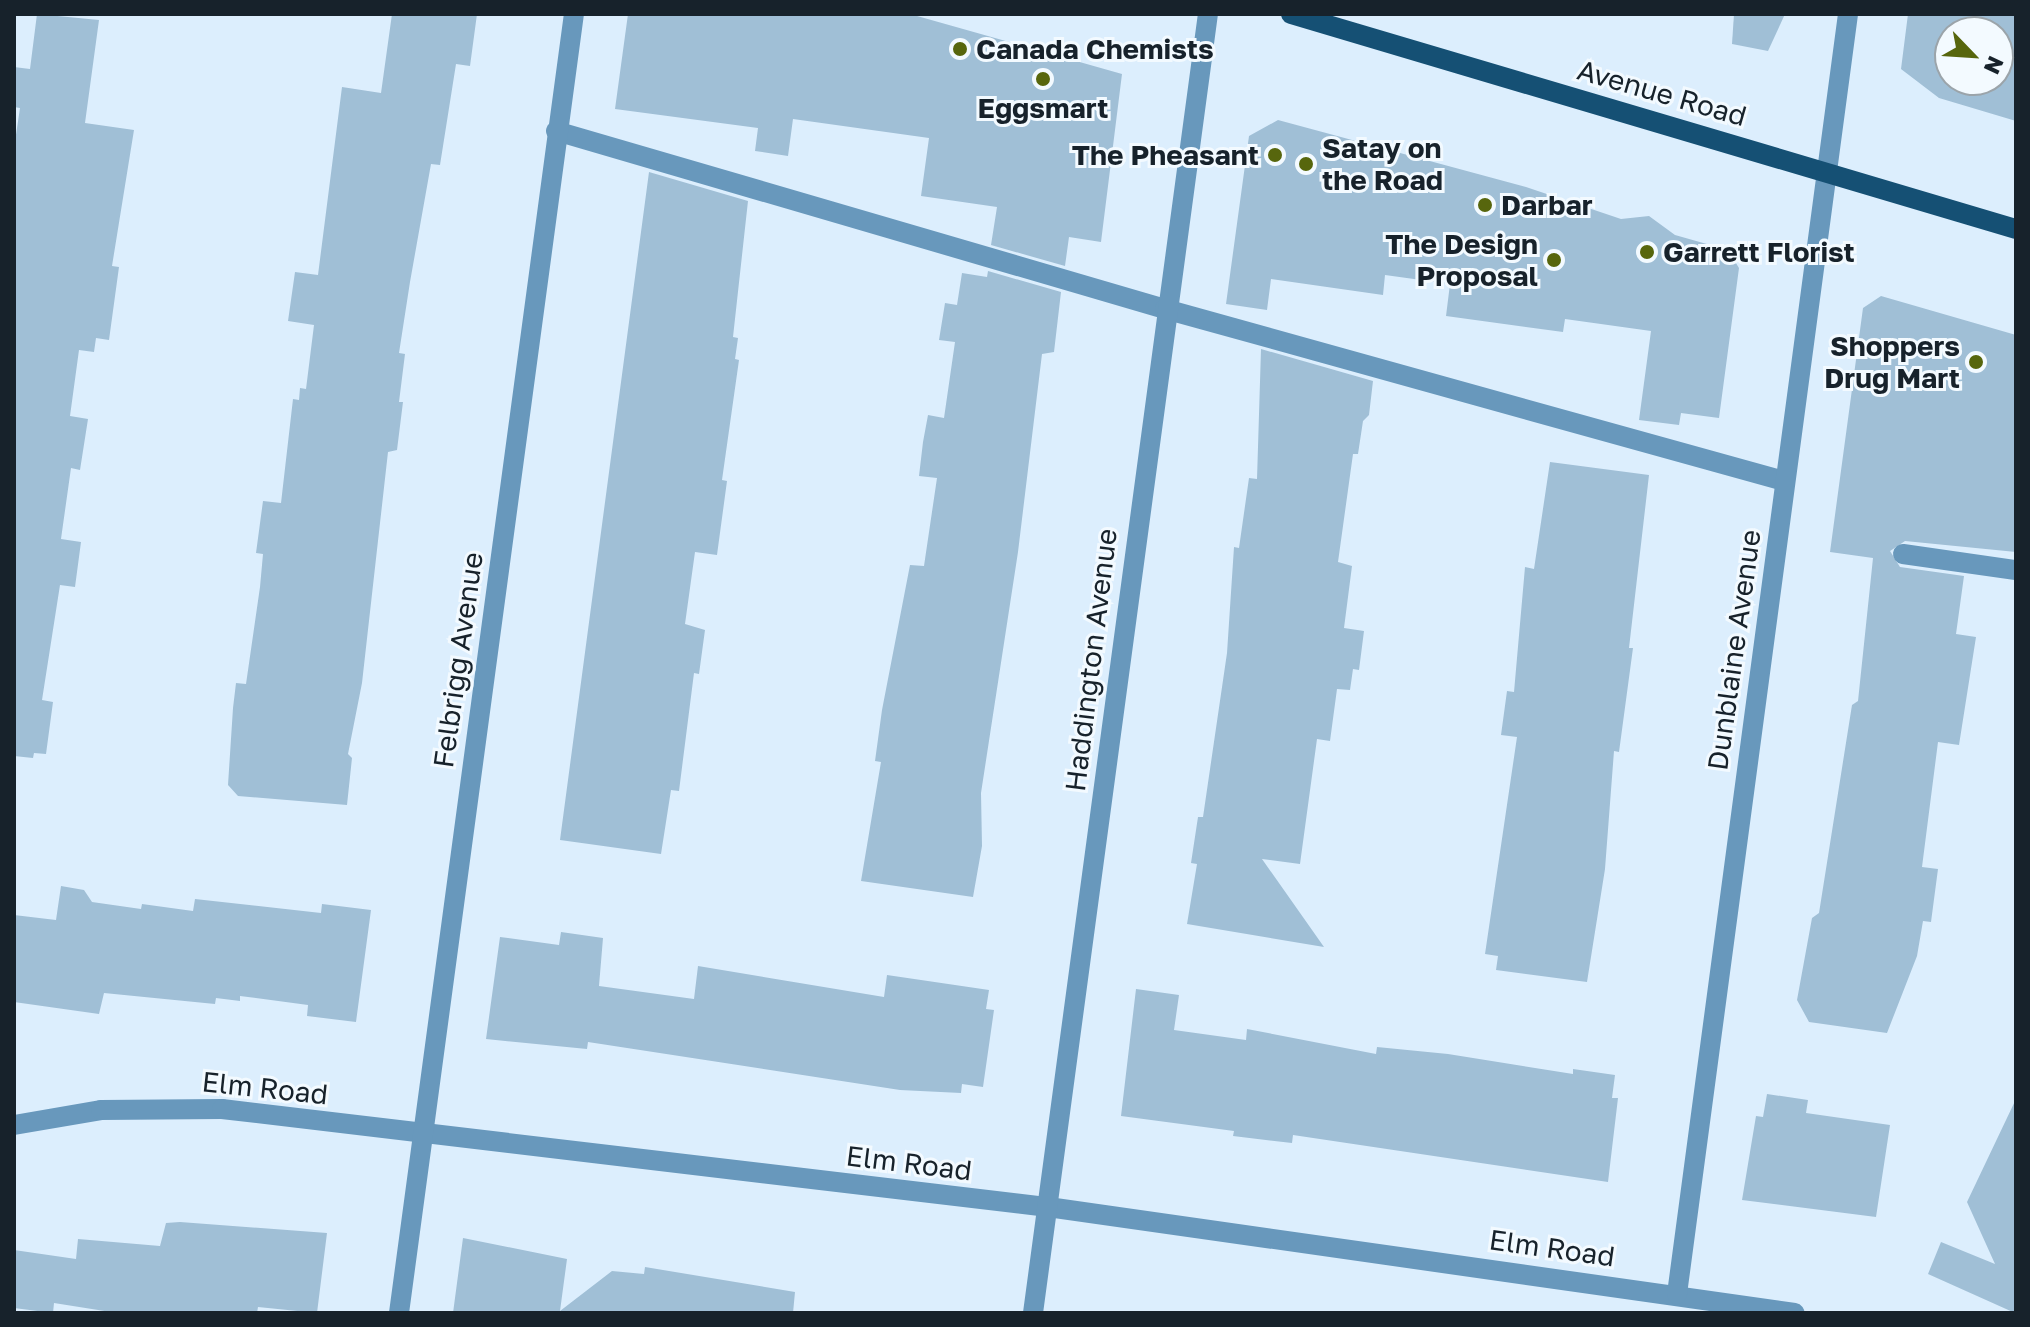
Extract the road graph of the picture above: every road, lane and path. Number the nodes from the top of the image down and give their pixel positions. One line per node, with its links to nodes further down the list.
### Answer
1 (574, 14): 5 (street, Felbrigg Avenue)
2 (1208, 14): 8 (street, Haddington Avenue)
3 (1291, 14): 6 (main road, Avenue Road)
4 (1848, 14): 6 (street, Dunblaine Avenue)
5 (556, 131): 8 (street); 13 (street, Felbrigg Avenue)
6 (1825, 169): 7 (main road, Avenue Road); 9 (street, Dunblaine Avenue)
7 (2016, 229)
8 (1165, 309): 9 (street); 14 (street, Haddington Avenue)
9 (1784, 481): 15 (street, Dunblaine Avenue)
10 (1903, 554): 11 (street)
11 (2016, 570)
12 (14, 1125): 13 (street, Elm Road)
13 (423, 1135): 14 (street, Elm Road); 16 (street, Felbrigg Avenue)
14 (1048, 1207): 15 (street, Elm Road); 17 (street, Haddington Avenue)
15 (1677, 1294): 18 (street, Elm Road)
16 (399, 1313)
17 (1033, 1313)
18 (1795, 1313)

